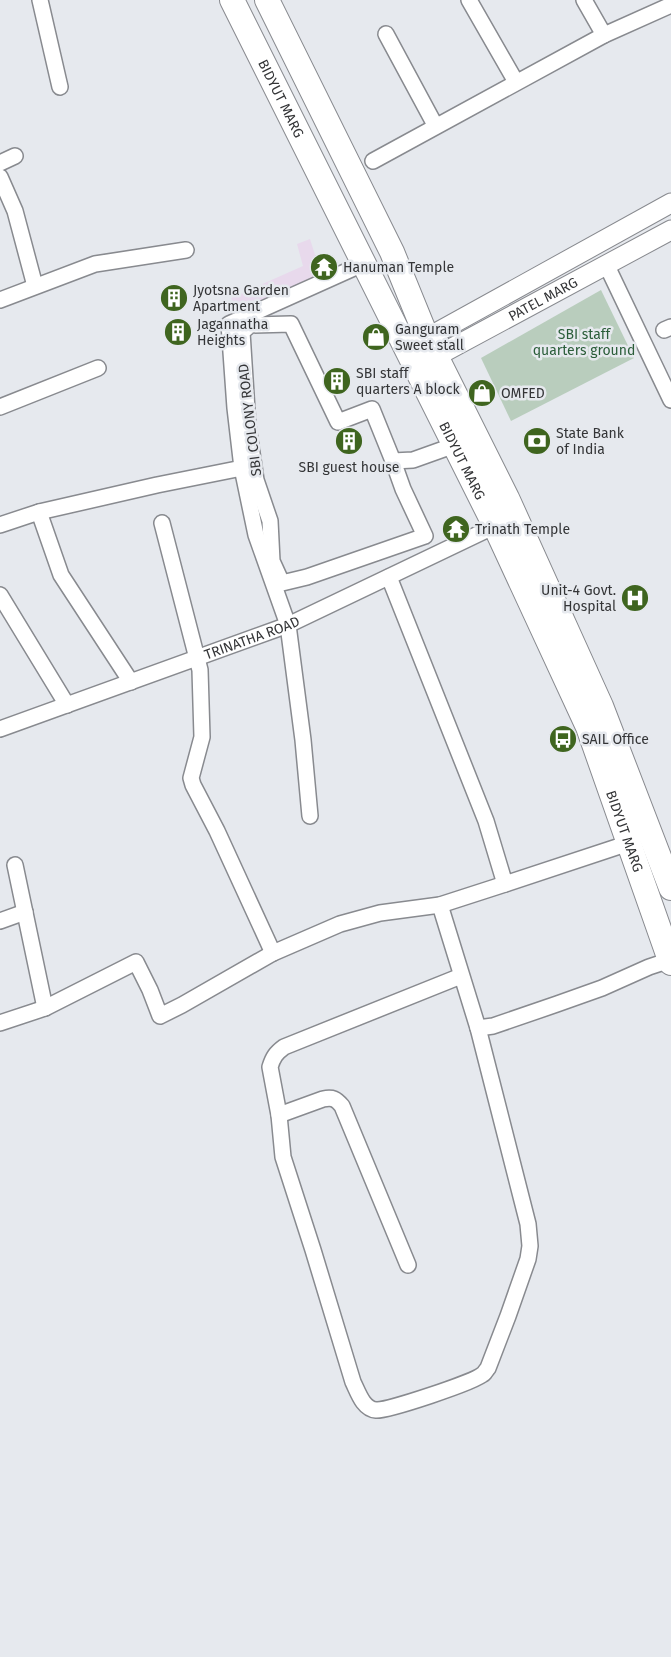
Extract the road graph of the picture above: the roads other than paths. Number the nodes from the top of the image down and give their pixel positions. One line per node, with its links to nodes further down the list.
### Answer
1 (40, 0): 10 (street)
2 (232, 0): 17 (main road, BIDYUT MARG)
3 (267, 0): 21 (main road, BIDYUT MARG)
4 (468, 0): 9 (street)
5 (584, 0): 8 (street)
6 (671, 5): 8 (street)
7 (386, 34): 11 (street)
8 (604, 35): 9 (street)
9 (516, 82): 11 (street)
10 (60, 87)
11 (435, 126): 12 (street)
12 (373, 160)
13 (0, 177): 19 (street)
14 (671, 203): 21 (street, PATEL MARG)
15 (671, 230): 18 (street, PATEL MARG)
16 (186, 250): 19 (street)
17 (365, 263): 21 (main road, BIDYUT MARG); 27 (street)
18 (606, 264): 21 (street, PATEL MARG); 23 (street)
19 (35, 286): 20 (street)
20 (0, 300)
21 (422, 353): 25 (main road, BIDYUT MARG); 43 (main road, BIDYUT MARG)
22 (98, 368): 24 (street)
23 (671, 400)
24 (0, 407)
25 (455, 445): 26 (street); 31 (main road, BIDYUT MARG)
26 (393, 461): 26 (street, SBI COLONY ROAD)
27 (242, 468): 28 (street); 34 (street)
28 (39, 512): 30 (street); 36 (street)
29 (162, 524): 35 (street)
30 (0, 525)
31 (495, 526): 32 (street, TRINATHA ROAD); 40 (main road, BIDYUT MARG)
32 (389, 577): 34 (street, TRINATHA ROAD); 42 (street)
33 (0, 595): 37 (street)
34 (288, 625): 35 (street, TRINATHA ROAD); 39 (street)
35 (197, 658): 36 (street, TRINATHA ROAD); 47 (street)
36 (131, 682): 37 (street, TRINATHA ROAD)
37 (67, 706): 38 (street, TRINATHA ROAD)
38 (0, 729)
39 (310, 816)
40 (629, 843): 42 (street); 48 (main road, BIDYUT MARG)
41 (15, 865): 45 (street)
42 (505, 884): 44 (street)
43 (671, 888)
44 (440, 906): 47 (street); 49 (street)
45 (26, 912): 46 (street); 50 (street)
46 (0, 921)
47 (273, 953): 50 (street)
48 (670, 962): 52 (street)
49 (462, 976): 52 (street); 53 (street)
50 (44, 1008): 51 (street)
51 (0, 1024)
52 (478, 1028): 53 (street)
53 (279, 1115): 54 (street)
54 (408, 1265)

